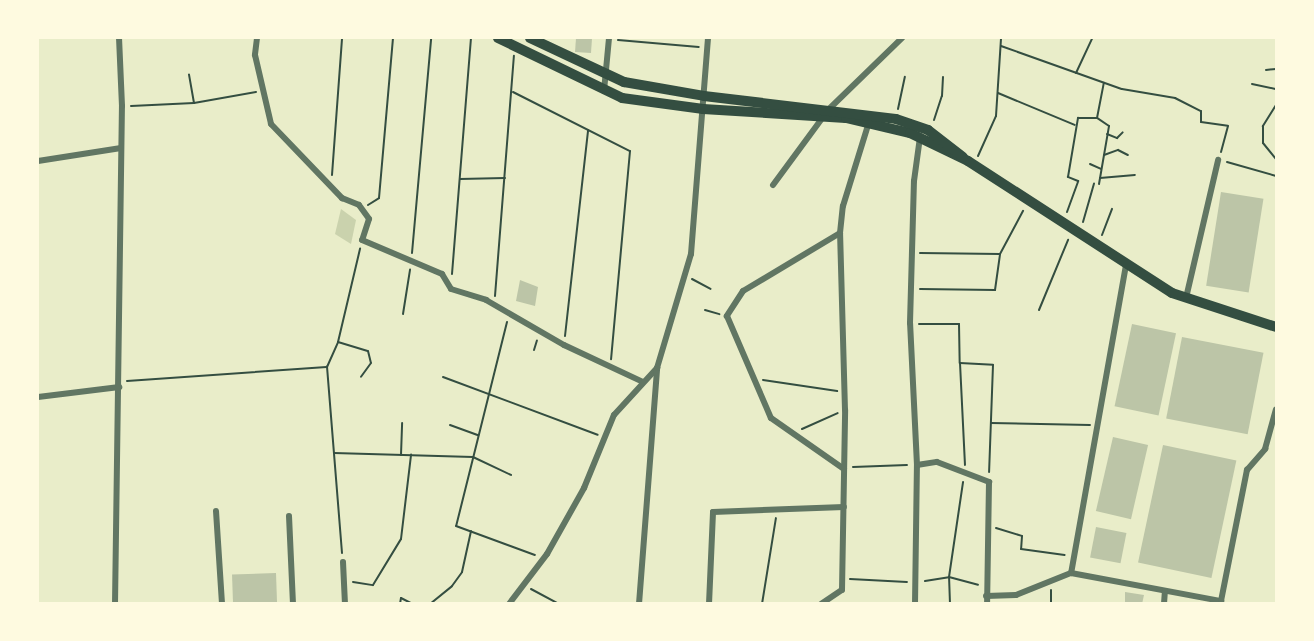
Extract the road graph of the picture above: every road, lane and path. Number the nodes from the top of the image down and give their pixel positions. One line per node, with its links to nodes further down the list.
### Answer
1 (119, 38): 35 (street)
2 (257, 38): 28 (street)
3 (342, 38): 63 (path)
4 (393, 38): 65 (path)
5 (431, 38): 73 (path)
6 (471, 38): 59 (path)
7 (498, 38): 14 (main road)
8 (529, 38): 17 (street); 22 (main road)
9 (609, 38): 16 (path); 22 (street)
10 (708, 38): 16 (street)
11 (902, 38): 37 (street)
12 (1001, 38): 15 (path)
13 (1092, 38): 20 (path)
14 (514, 46): 17 (main road); 30 (path)
15 (1001, 46): 20 (path); 31 (path)
16 (708, 48): 32 (street)
17 (525, 51): 29 (main road)
18 (1276, 69): 19 (path)
19 (1266, 70)
20 (1076, 73): 25 (path)
21 (189, 74): 33 (path)
22 (605, 76): 29 (street); 32 (main road)
23 (905, 77): 39 (path)
24 (943, 77): 44 (path)
25 (1104, 83): 38 (path); 50 (path)
26 (1252, 84): 27 (path)
27 (1276, 89)
28 (265, 90): 33 (path); 63 (street)
29 (604, 91): 36 (main road)
30 (513, 92): 42 (path); 57 (path)
31 (998, 93): 41 (path); 52 (path)
32 (704, 96): 36 (street); 37 (main road)
33 (194, 103): 35 (path)
34 (1276, 105): 49 (path)
35 (122, 106): 46 (street)
36 (703, 109): 37 (main road); 75 (street)
37 (827, 112): 39 (main road); 40 (main road); 60 (street)
38 (1097, 118): 41 (path); 45 (path)
39 (896, 119): 44 (main road)
40 (869, 121): 44 (main road); 68 (street)
41 (1077, 126): 67 (path)
42 (588, 130): 89 (path); 92 (path)
43 (1123, 132): 45 (path)
44 (925, 134): 52 (main road); 71 (street)
45 (1107, 134): 47 (path)
46 (121, 148): 51 (street); 98 (street)
47 (1104, 155): 48 (path); 54 (path)
48 (1128, 155)
49 (1276, 159)
50 (1218, 160): 56 (path); 79 (street)
51 (38, 161)
52 (971, 163): 64 (main road)
53 (1090, 164): 54 (path)
54 (1102, 169): 58 (path)
55 (1135, 175): 58 (path)
56 (1276, 176)
57 (506, 178): 59 (path); 80 (path)
58 (1100, 178): 62 (path)
59 (460, 179): 77 (path)
60 (773, 184)
61 (1094, 184): 67 (path)
62 (1099, 184)
63 (331, 186): 65 (street)
64 (1029, 201): 67 (main road); 72 (path)
65 (362, 209): 69 (street)
66 (1112, 209): 70 (path)
67 (1071, 228): 70 (main road); 82 (path)
68 (840, 232): 85 (street); 99 (street)
69 (362, 240): 73 (street); 88 (path)
70 (1098, 246): 74 (main road)
71 (911, 253): 72 (path); 76 (street)
72 (1000, 254): 76 (path)
73 (411, 261): 77 (street); 84 (path)
74 (1126, 265): 79 (main road); 107 (street)
75 (685, 275): 78 (path); 93 (street)
76 (912, 288): 86 (street)
77 (451, 289): 80 (street)
78 (711, 290)
79 (1186, 299): 87 (main road)
80 (494, 305): 83 (street)
81 (705, 310): 85 (path)
82 (1039, 310)
83 (509, 313): 89 (street); 100 (path)
84 (403, 314)
85 (727, 316): 96 (street)
86 (910, 323): 90 (path); 115 (street)
87 (1276, 327)
88 (338, 342): 91 (path); 94 (path)
89 (564, 345): 92 (street)
90 (960, 363): 105 (path); 117 (path)
91 (327, 367): 98 (path); 111 (path)
92 (610, 367): 97 (street)
93 (657, 368): 97 (street); 148 (street)
94 (361, 377)
95 (443, 377): 100 (path)
96 (754, 379): 99 (path); 108 (street)
97 (643, 382): 110 (street)
98 (120, 384): 101 (street); 139 (street)
99 (845, 392): 103 (street)
100 (489, 394): 109 (path); 110 (path)
101 (38, 397)
102 (1276, 409): 137 (street)
103 (845, 410): 108 (path); 116 (street)
104 (402, 423): 112 (path)
105 (991, 423): 107 (path); 119 (path)
106 (450, 425): 109 (path)
107 (1097, 425): 126 (street)
108 (791, 434): 116 (street)
109 (478, 435): 114 (path)
110 (604, 438): 127 (street)
111 (334, 453): 112 (path); 128 (path)
112 (400, 455): 113 (path)
113 (411, 455): 114 (path); 132 (path)
114 (473, 457): 118 (path); 125 (path)
115 (917, 465): 116 (path); 117 (street); 134 (street)
116 (844, 468): 120 (street)
117 (965, 470): 119 (street); 130 (path)
118 (512, 475)
119 (989, 482): 124 (street)
120 (844, 507): 121 (street); 131 (street)
121 (778, 509): 149 (street); 150 (path)
122 (216, 511): 140 (street)
123 (289, 516): 141 (street)
124 (988, 525): 126 (path); 136 (street)
125 (471, 531): 127 (path); 145 (path)
126 (1074, 557): 129 (street)
127 (544, 558): 135 (street)
128 (343, 562): 132 (street)
129 (1071, 573): 133 (street); 137 (street)
130 (949, 577): 134 (path); 136 (path); 153 (path)
131 (843, 578): 134 (path); 151 (street)
132 (344, 581): 142 (street)
133 (1050, 581): 138 (street); 154 (path)
134 (915, 582): 152 (street)
135 (524, 584): 146 (street); 147 (path)
136 (986, 588): 138 (street)
137 (1165, 591): 155 (street)
138 (986, 600)
139 (114, 603)
140 (222, 603)
141 (293, 603)
142 (345, 603)
143 (400, 603): 144 (path)
144 (412, 603)
145 (430, 603)
146 (509, 603)
147 (559, 603)
148 (639, 603)
149 (709, 603)
150 (762, 603)
151 (821, 603)
152 (915, 603)
153 (950, 603)
154 (1051, 603)
155 (1164, 603)

